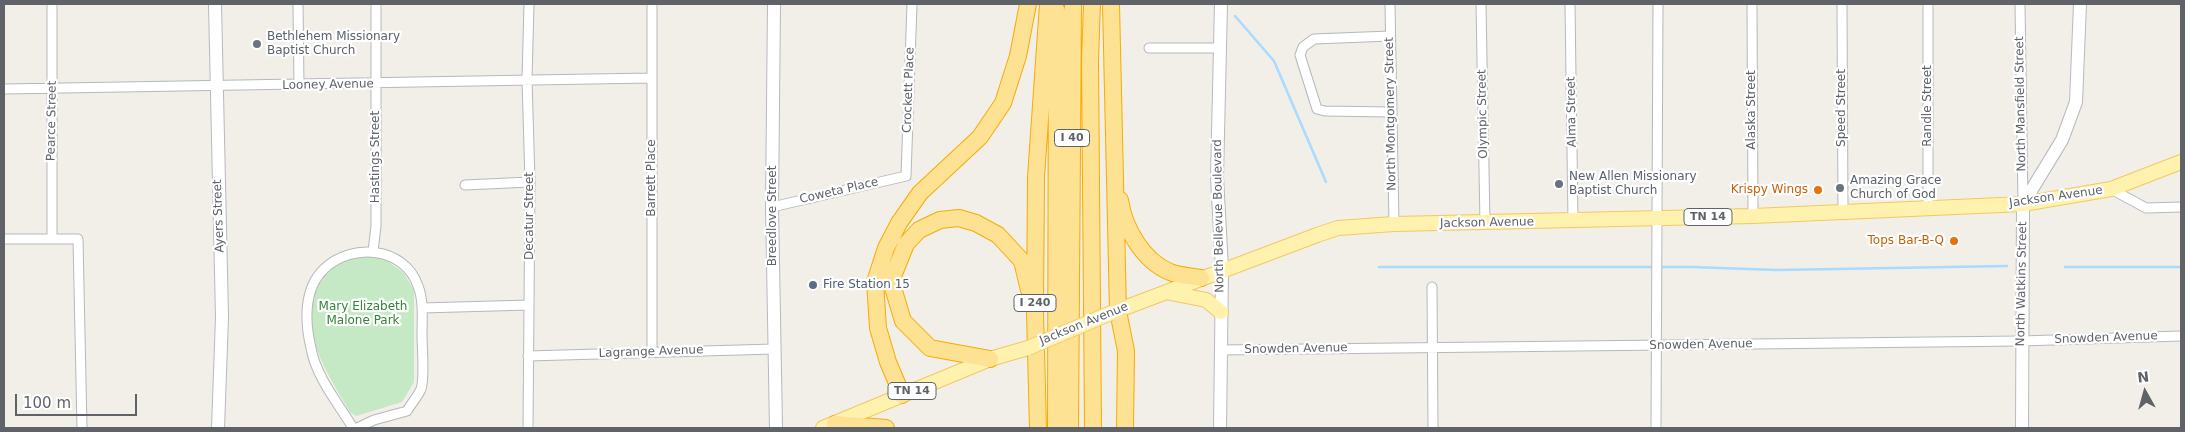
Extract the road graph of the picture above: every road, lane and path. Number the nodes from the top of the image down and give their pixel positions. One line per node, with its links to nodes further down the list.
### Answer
1 (52, 4): 34 (street, Pearce Street)
2 (215, 4): 32 (street, Ayers Street)
3 (298, 4): 31 (street)
4 (376, 4): 30 (street, Hastings Street)
5 (529, 4): 29 (street, Decatur Street)
6 (652, 4): 28 (street, Barrett Place)
7 (774, 4): 43 (street, Breedlove Street)
8 (912, 4): 38 (street, Crockett Place)
9 (1028, 4): 73 (highway)
10 (1048, 4): 61 (highway, I 240)
11 (1057, 4): 83 (highway, I 40)
12 (1073, 4): 84 (highway, I 40)
13 (1092, 4): 85 (highway)
14 (1111, 4): 36 (highway)
15 (1221, 4): 27 (street, North Bellevue Boulevard)
16 (1390, 4): 25 (street, North Montgomery Street)
17 (1481, 4): 51 (street, Olympic Street)
18 (1570, 4): 49 (street, Alma Street)
19 (1658, 4): 48 (street)
20 (1752, 4): 47 (street, Alaska Street)
21 (1842, 4): 46 (street, Speed Street)
22 (1928, 4): 45 (street, Randle Street)
23 (2020, 4): 42 (street, North Mansfield Street)
24 (2080, 4): 42 (street, North Watkins Street)
25 (1390, 36): 35 (street, North Montgomery Street); 35 (street)
26 (1149, 48): 27 (street)
27 (1219, 48): 55 (street, North Bellevue Boulevard)
28 (651, 78): 29 (street, Looney Avenue); 70 (street, Barrett Place)
29 (527, 79): 30 (street, Looney Avenue); 39 (street, Decatur Street)
30 (376, 84): 31 (street, Looney Avenue); 54 (street, Hastings Street)
31 (299, 85): 32 (street, Looney Avenue)
32 (216, 87): 34 (street, Looney Avenue); 76 (street, Ayers Street)
33 (4, 90): 34 (street, Looney Avenue)
34 (52, 90): 53 (street, Pearce Street)
35 (1390, 112): 50 (street, North Montgomery Street)
36 (1113, 156): 56 (highway); 62 (highway)
37 (2181, 162): 41 (main road, Jackson Avenue / TN 14)
38 (906, 176): 43 (street, Coweta Place)
39 (530, 182): 40 (street); 59 (street, Decatur Street)
40 (465, 186)
41 (2111, 189): 42 (main road, Jackson Avenue / TN 14); 44 (street)
42 (2023, 204): 45 (main road, Jackson Avenue / TN 14); 65 (street, North Watkins Street)
43 (772, 207): 68 (street, Breedlove Street)
44 (2181, 207)
45 (1928, 208): 46 (main road, Jackson Avenue / TN 14)
46 (1843, 212): 47 (main road, Jackson Avenue / TN 14)
47 (1753, 216): 48 (main road, Jackson Avenue / TN 14)
48 (1658, 219): 49 (main road, Jackson Avenue / TN 14); 66 (street)
49 (1573, 221): 51 (main road, Jackson Avenue / TN 14)
50 (1394, 224): 51 (main road, Jackson Avenue / TN 14); 55 (main road, Jackson Avenue / TN 14)
51 (1485, 224)
52 (4, 239): 53 (street)
53 (52, 239): 75 (street)
54 (373, 251): 60 (street); 77 (street)
55 (1222, 269): 56 (main road, Jackson Avenue / TN 14); 63 (street, North Bellevue Boulevard)
56 (1201, 278): 58 (main road, Jackson Avenue / TN 14)
57 (1432, 287): 67 (street)
58 (1165, 292): 62 (main road, Jackson Avenue / TN 14); 63 (main road)
59 (529, 305): 60 (street); 71 (street, Decatur Street)
60 (422, 308): 78 (street)
61 (1035, 312): 72 (highway); 82 (highway, I 240)
62 (1114, 312): 72 (main road, Jackson Avenue / TN 14, bridge); 86 (highway)
63 (1221, 312): 69 (street, North Bellevue Boulevard)
64 (2181, 336): 65 (street, Snowden Avenue)
65 (2021, 341): 66 (street, Snowden Avenue); 90 (street, North Watkins Street)
66 (1657, 346): 67 (street, Snowden Avenue); 89 (street)
67 (1433, 348): 69 (street, Snowden Avenue); 88 (street)
68 (774, 349): 70 (street, Lagrange Avenue); 80 (street, Breedlove Street)
69 (1220, 350): 87 (street, North Bellevue Boulevard)
70 (652, 352): 71 (street, Lagrange Avenue)
71 (528, 356): 79 (street, Decatur Street)
72 (990, 359): 73 (main road, Jackson Avenue / TN 14)
73 (902, 395): 74 (main road, Jackson Avenue / TN 14)
74 (829, 426): 81 (highway)
75 (82, 428)
76 (218, 428)
77 (353, 428)
78 (357, 428)
79 (528, 428)
80 (776, 428)
81 (886, 428)
82 (1038, 428)
83 (1056, 428)
84 (1070, 428)
85 (1093, 428)
86 (1125, 428)
87 (1220, 428)
88 (1433, 428)
89 (1656, 428)
90 (2022, 428)

